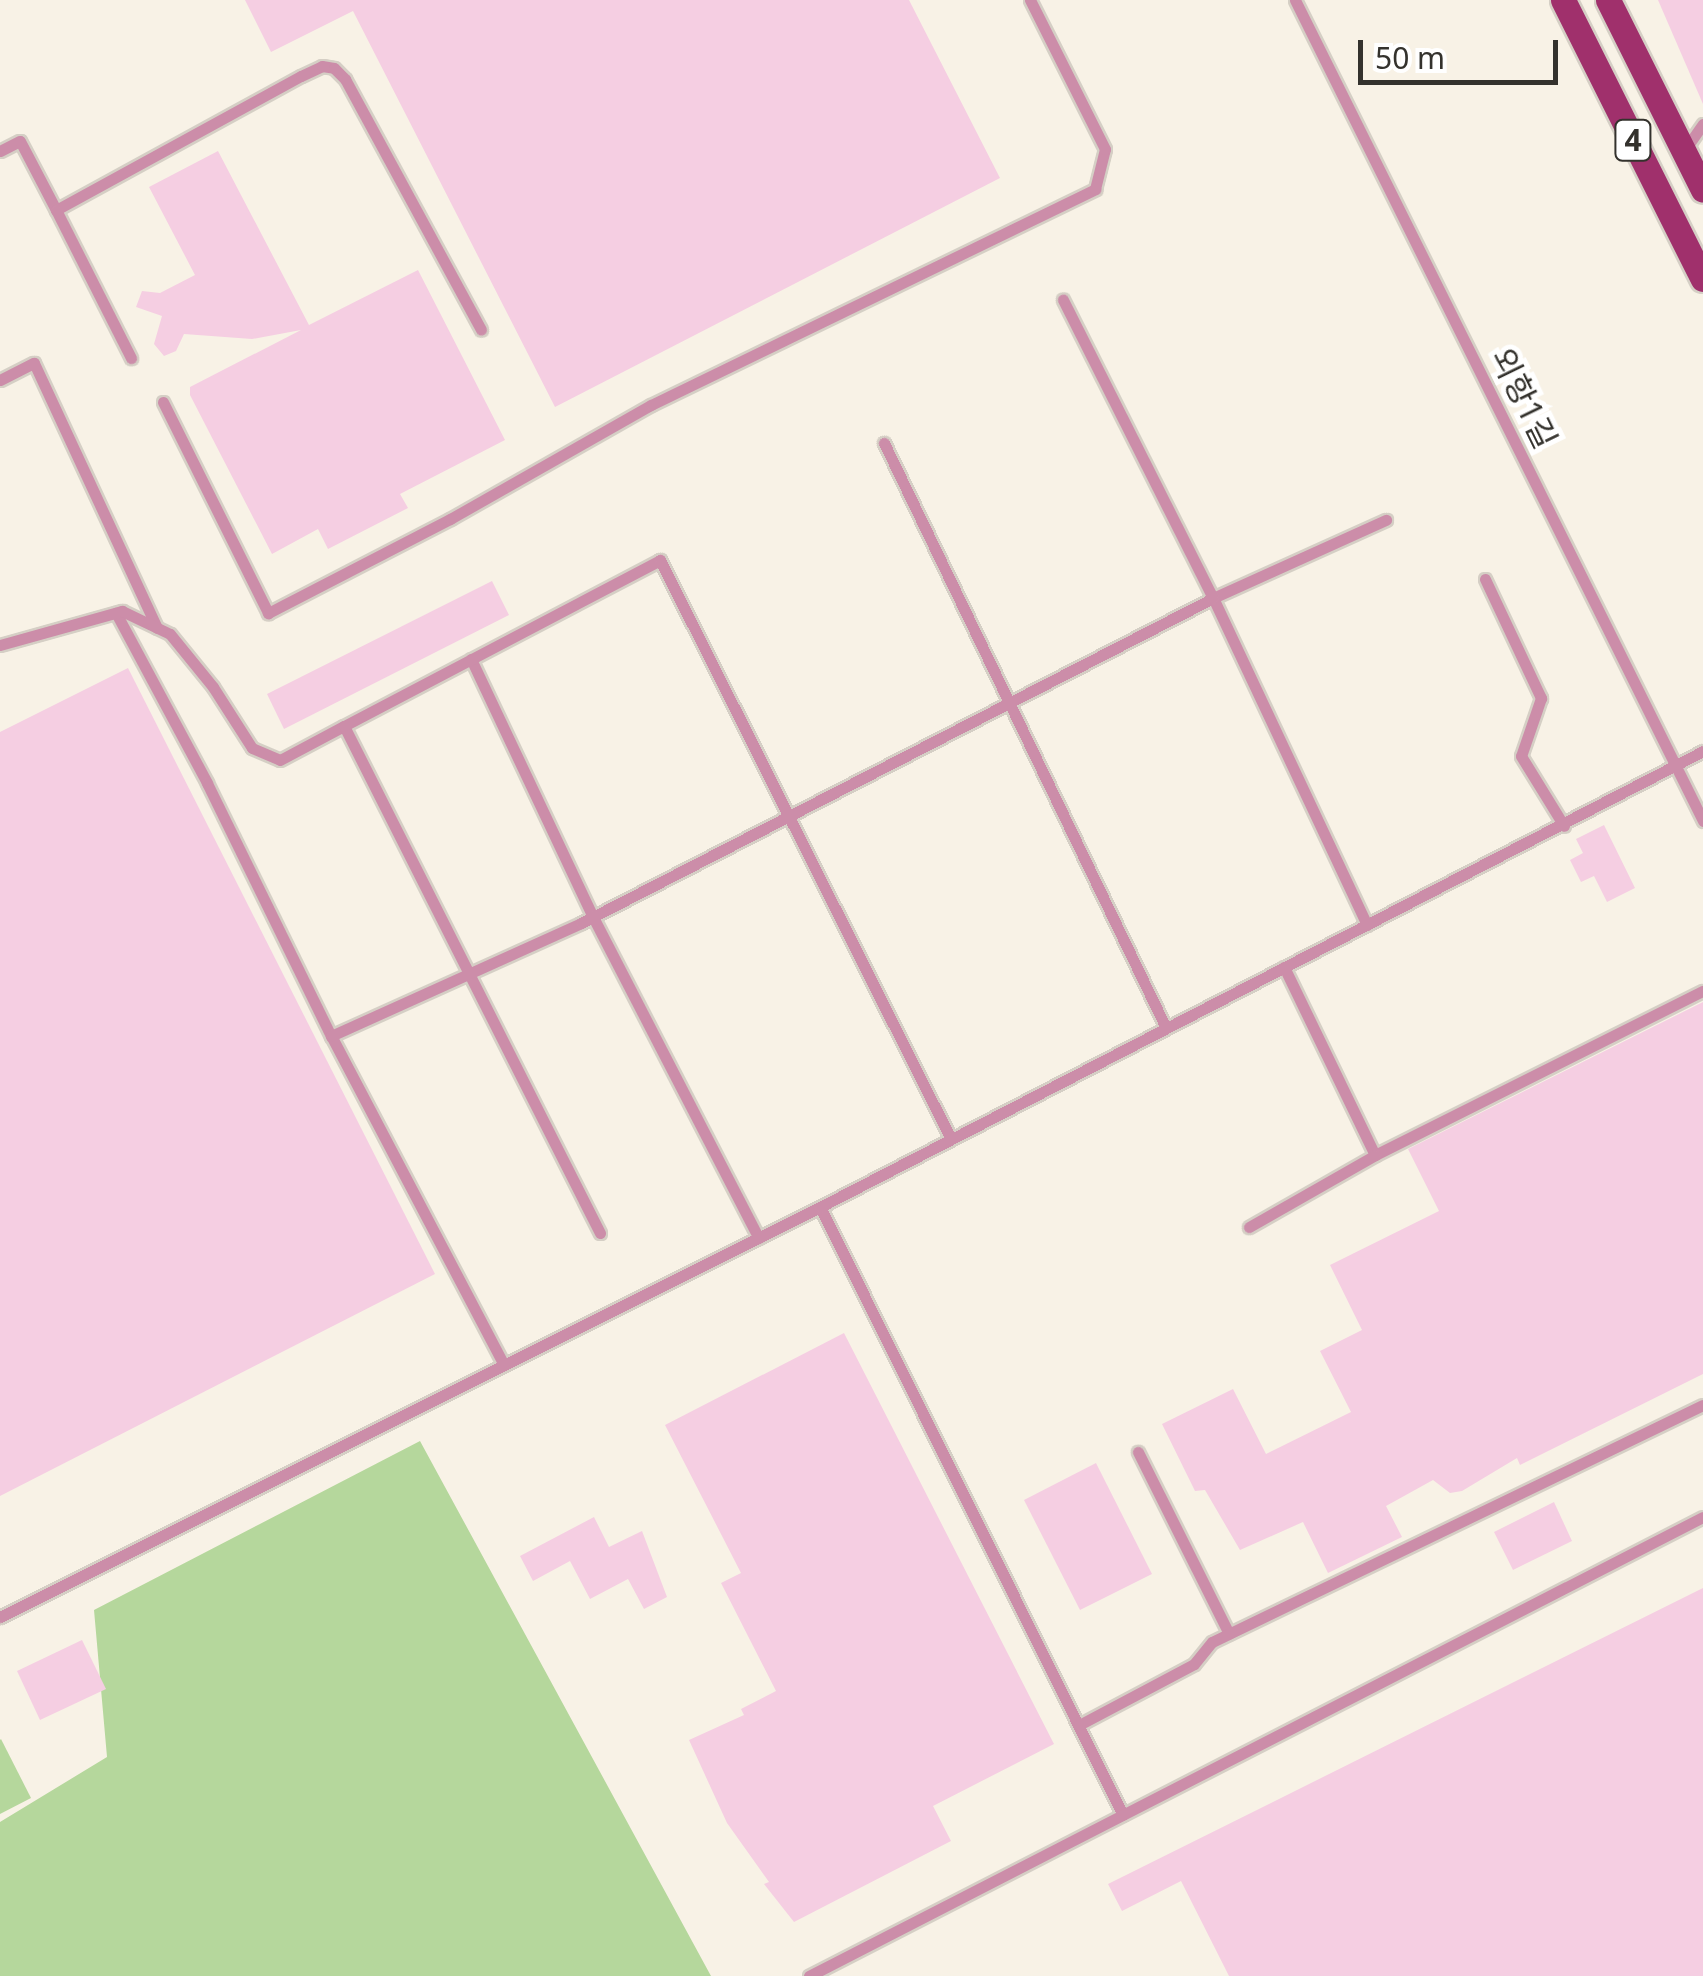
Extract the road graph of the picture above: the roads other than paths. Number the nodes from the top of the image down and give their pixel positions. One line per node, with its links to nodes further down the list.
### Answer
1 (1030, 0): 15 (lane)
2 (1295, 0): 27 (lane, 외항1길)
3 (1564, 0): 10 (main road, 4)
4 (1608, 0): 7 (main road, 4)
5 (1703, 124): 7 (lane)
6 (0, 151): 9 (lane)
7 (1684, 152): 8 (main road, 4)
8 (1703, 190)
9 (56, 210): 12 (lane); 13 (lane)
10 (1703, 279)
11 (1062, 300): 19 (lane)
12 (481, 329)
13 (132, 358)
14 (0, 380): 21 (lane)
15 (162, 402)
16 (884, 443): 24 (lane)
17 (1386, 520): 19 (lane)
18 (1485, 580): 30 (lane)
19 (1213, 598): 24 (lane); 32 (lane)
20 (116, 613): 21 (lane); 22 (lane); 37 (lane)
21 (157, 628): 25 (lane)
22 (0, 645)
23 (471, 659): 25 (lane); 28 (lane); 31 (lane)
24 (1008, 705): 28 (lane); 36 (lane)
25 (344, 726): 34 (lane)
26 (1703, 751): 27 (lane)
27 (1676, 766): 29 (lane, 외항1길); 30 (lane)
28 (787, 815): 31 (lane); 38 (lane)
29 (1703, 821)
30 (1564, 826): 32 (lane)
31 (593, 916): 34 (lane); 43 (lane)
32 (1368, 926): 33 (lane)
33 (1284, 967): 36 (lane); 39 (lane)
34 (468, 974): 37 (lane); 42 (lane)
35 (1703, 991): 39 (lane)
36 (1166, 1028): 38 (lane)
37 (331, 1036): 44 (lane)
38 (952, 1139): 40 (lane)
39 (1375, 1154): 41 (lane)
40 (820, 1207): 43 (lane); 50 (lane)
41 (1248, 1227)
42 (600, 1233)
43 (759, 1238): 44 (lane)
44 (504, 1366): 48 (lane)
45 (1703, 1405): 49 (lane)
46 (1138, 1452): 49 (lane)
47 (1703, 1517): 51 (lane)
48 (0, 1617)
49 (1229, 1634): 50 (lane)
50 (1079, 1725): 51 (lane)
51 (1122, 1815): 52 (lane)
52 (809, 1976)

